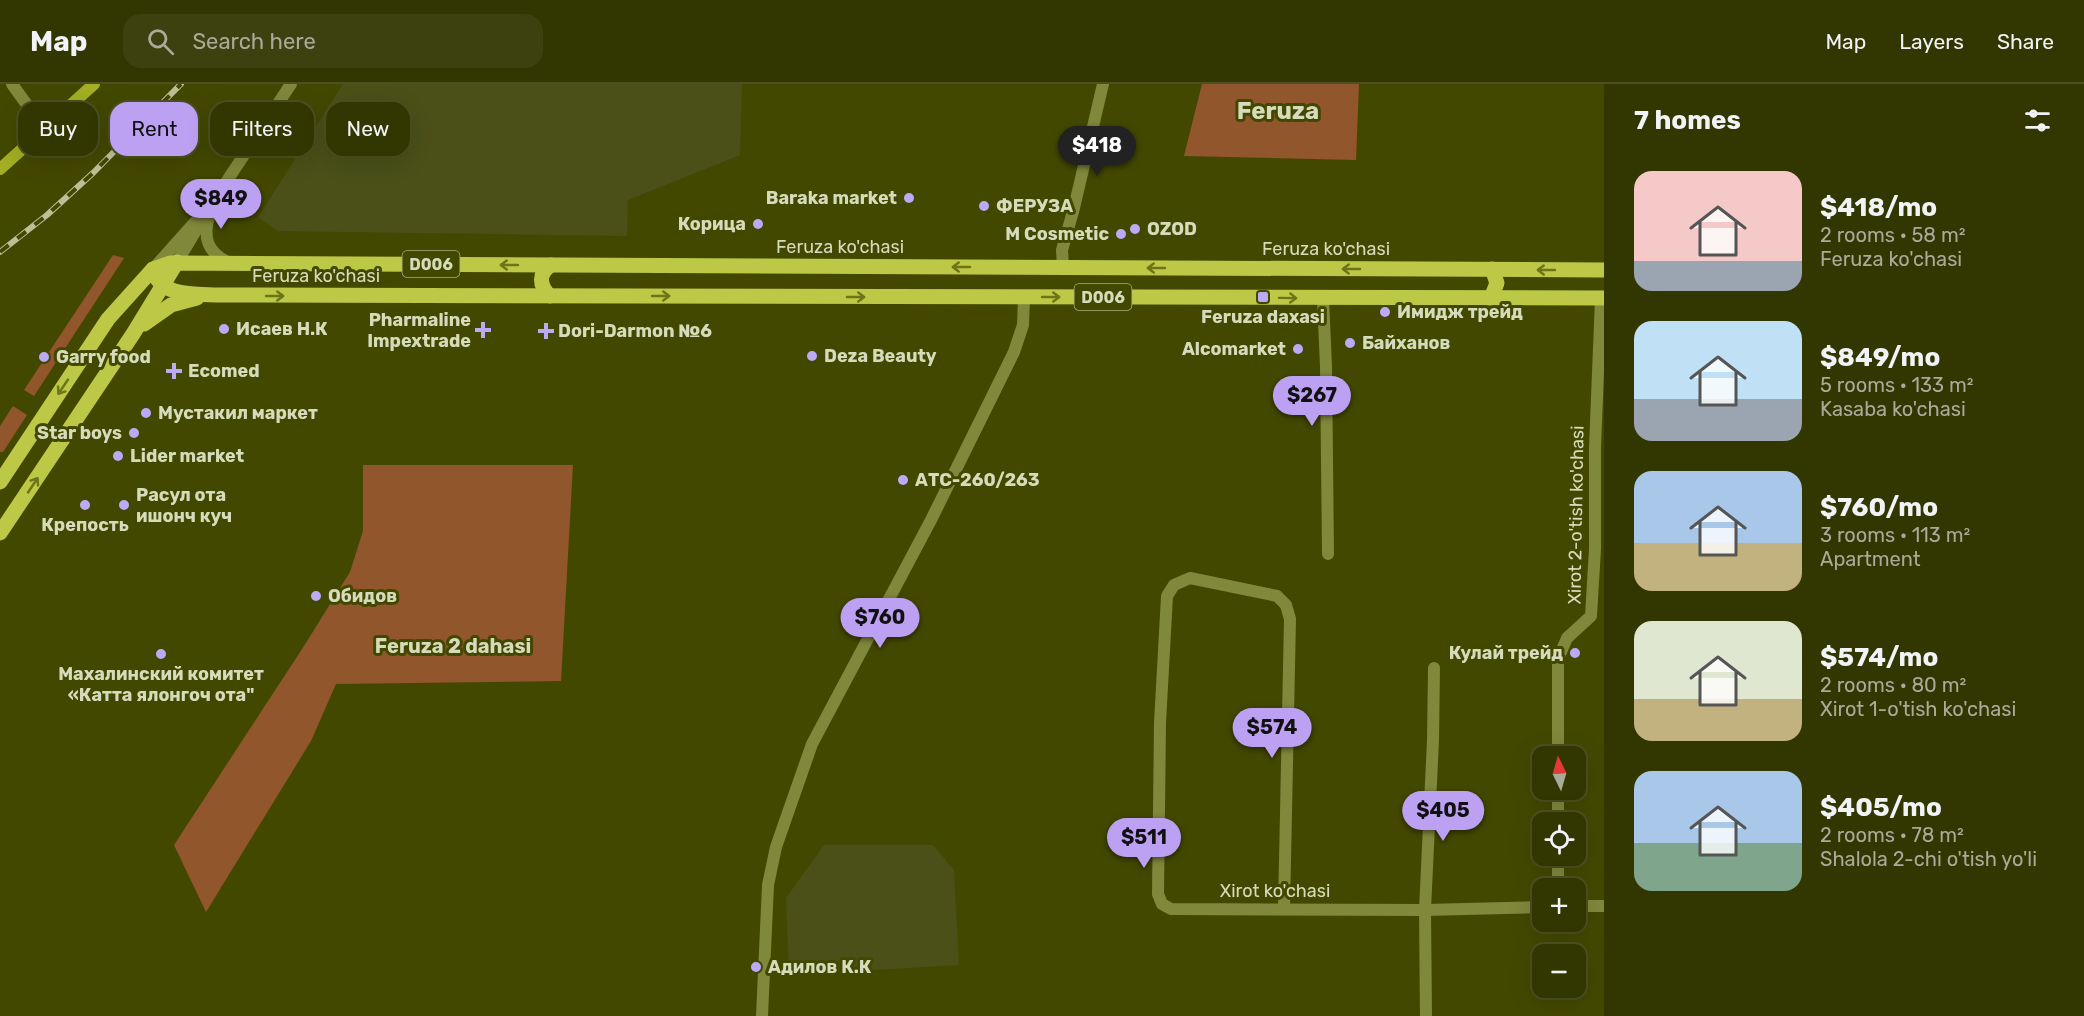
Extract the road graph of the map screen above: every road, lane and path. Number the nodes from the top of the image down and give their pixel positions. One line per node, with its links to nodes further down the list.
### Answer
1 (12, 84): 6 (street)
2 (86, 84): 7 (main road)
3 (94, 84): 8 (main road)
4 (291, 84): 13 (street)
5 (1103, 84): 17 (street)
6 (25, 102)
7 (68, 102)
8 (73, 102)
9 (18, 148): 11 (main road)
10 (18, 152): 12 (main road)
11 (0, 162)
12 (0, 169)
13 (215, 199): 14 (street); 15 (street); 18 (street)
14 (177, 262): 15 (main road, Feruza ko'chasi / D006); 18 (main road, Feruza ko'chasi); 21 (main road)
15 (230, 263): 16 (main road, Feruza ko'chasi / D006, one-way to 15)
16 (551, 265): 17 (main road, Feruza ko'chasi / D006, one-way to 16); 24 (main road)
17 (1063, 267): 19 (main road, Feruza ko'chasi / D006, one-way to 17)
18 (153, 269): 21 (main road); 22 (main road)
19 (1492, 269): 20 (main road, Feruza ko'chasi / D006, one-way to 19); 27 (main road)
20 (1604, 270)
21 (163, 286): 23 (main road, Feruza ko'chasi); 29 (main road)
22 (135, 289): 29 (main road); 31 (main road, one-way to 31)
23 (217, 295): 24 (main road, Feruza ko'chasi / D006, one-way to 24); 30 (main road, Feruza ko'chasi / D006)
24 (550, 296): 25 (main road, Feruza ko'chasi / D006, one-way to 25)
25 (1024, 297): 26 (main road, Feruza ko'chasi / D006, one-way to 26); 41 (street)
26 (1323, 298): 27 (main road, Feruza ko'chasi / D006); 33 (street)
27 (1491, 298): 28 (main road, Feruza ko'chasi / D006)
28 (1603, 298): 35 (street, Xirot 2-o'tish ko'chasi)
29 (153, 301): 30 (main road)
30 (133, 334): 32 (main road, D006, one-way to 30)
31 (0, 482)
32 (0, 533)
33 (1328, 554)
34 (1434, 668): 40 (street)
35 (1558, 746)
36 (1586, 906): 37 (street)
37 (1604, 906)
38 (1532, 907): 40 (street, Xirot ko'chasi)
39 (1284, 909): 39 (street, Xirot ko'chasi); 40 (street, Xirot ko'chasi)
40 (1425, 910): 42 (street)
41 (762, 1016)
42 (1426, 1016)

